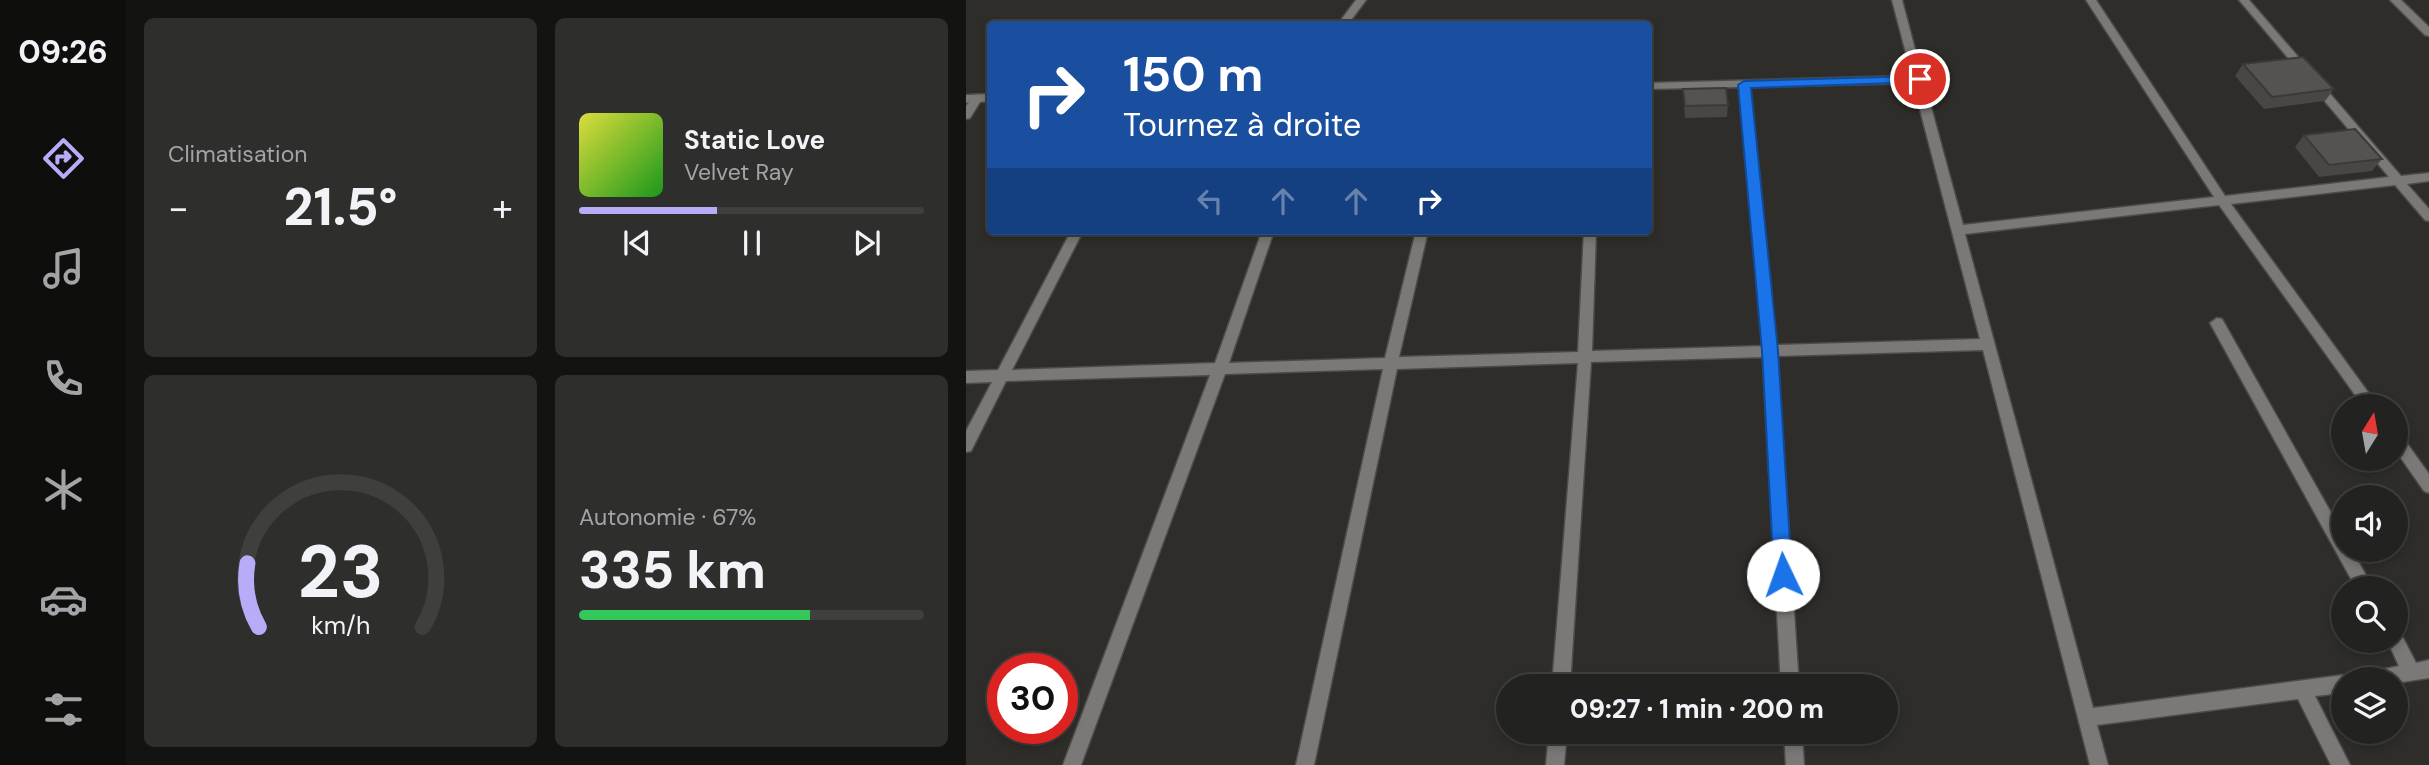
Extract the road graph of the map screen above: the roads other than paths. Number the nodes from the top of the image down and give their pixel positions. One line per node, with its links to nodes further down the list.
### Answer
1 (1361, 0): 6 (street)
2 (1897, 0): 8 (street)
3 (2091, 0): 15 (street)
4 (2244, 0): 14 (street)
5 (2395, 0): 7 (street)
6 (1345, 21)
7 (2429, 33)
8 (1920, 79): 9 (street); 17 (street)
9 (1744, 85): 10 (street); 24 (street)
10 (1652, 86)
11 (972, 98): 12 (street)
12 (966, 114)
13 (2429, 177): 14 (street)
14 (2397, 181): 15 (street); 16 (street)
15 (2223, 202): 17 (street); 30 (street)
16 (2429, 217)
17 (1959, 230): 23 (street)
18 (1075, 235): 29 (street)
19 (1267, 235): 27 (street)
20 (1421, 235): 26 (street)
21 (1590, 235): 25 (street)
22 (2217, 323): 34 (street)
23 (1986, 344): 24 (street); 41 (street)
24 (1770, 351): 25 (street); 38 (street)
25 (1585, 355): 26 (street); 37 (street)
26 (1391, 363): 27 (street); 45 (street)
27 (1220, 368): 29 (street); 44 (street)
28 (966, 377): 29 (street)
29 (1002, 377): 31 (street)
30 (2362, 394)
31 (966, 446)
32 (2408, 457): 33 (street)
33 (2429, 486)
34 (2331, 526)
35 (2406, 653): 36 (street)
36 (2421, 671)
37 (1562, 674)
38 (1789, 674)
39 (2331, 686): 40 (street)
40 (2303, 691): 41 (street); 49 (street)
41 (2085, 718): 48 (street)
42 (1557, 744): 46 (street)
43 (1793, 744): 47 (street)
44 (1072, 765)
45 (1305, 765)
46 (1555, 765)
47 (1794, 765)
48 (2099, 765)
49 (2341, 765)

